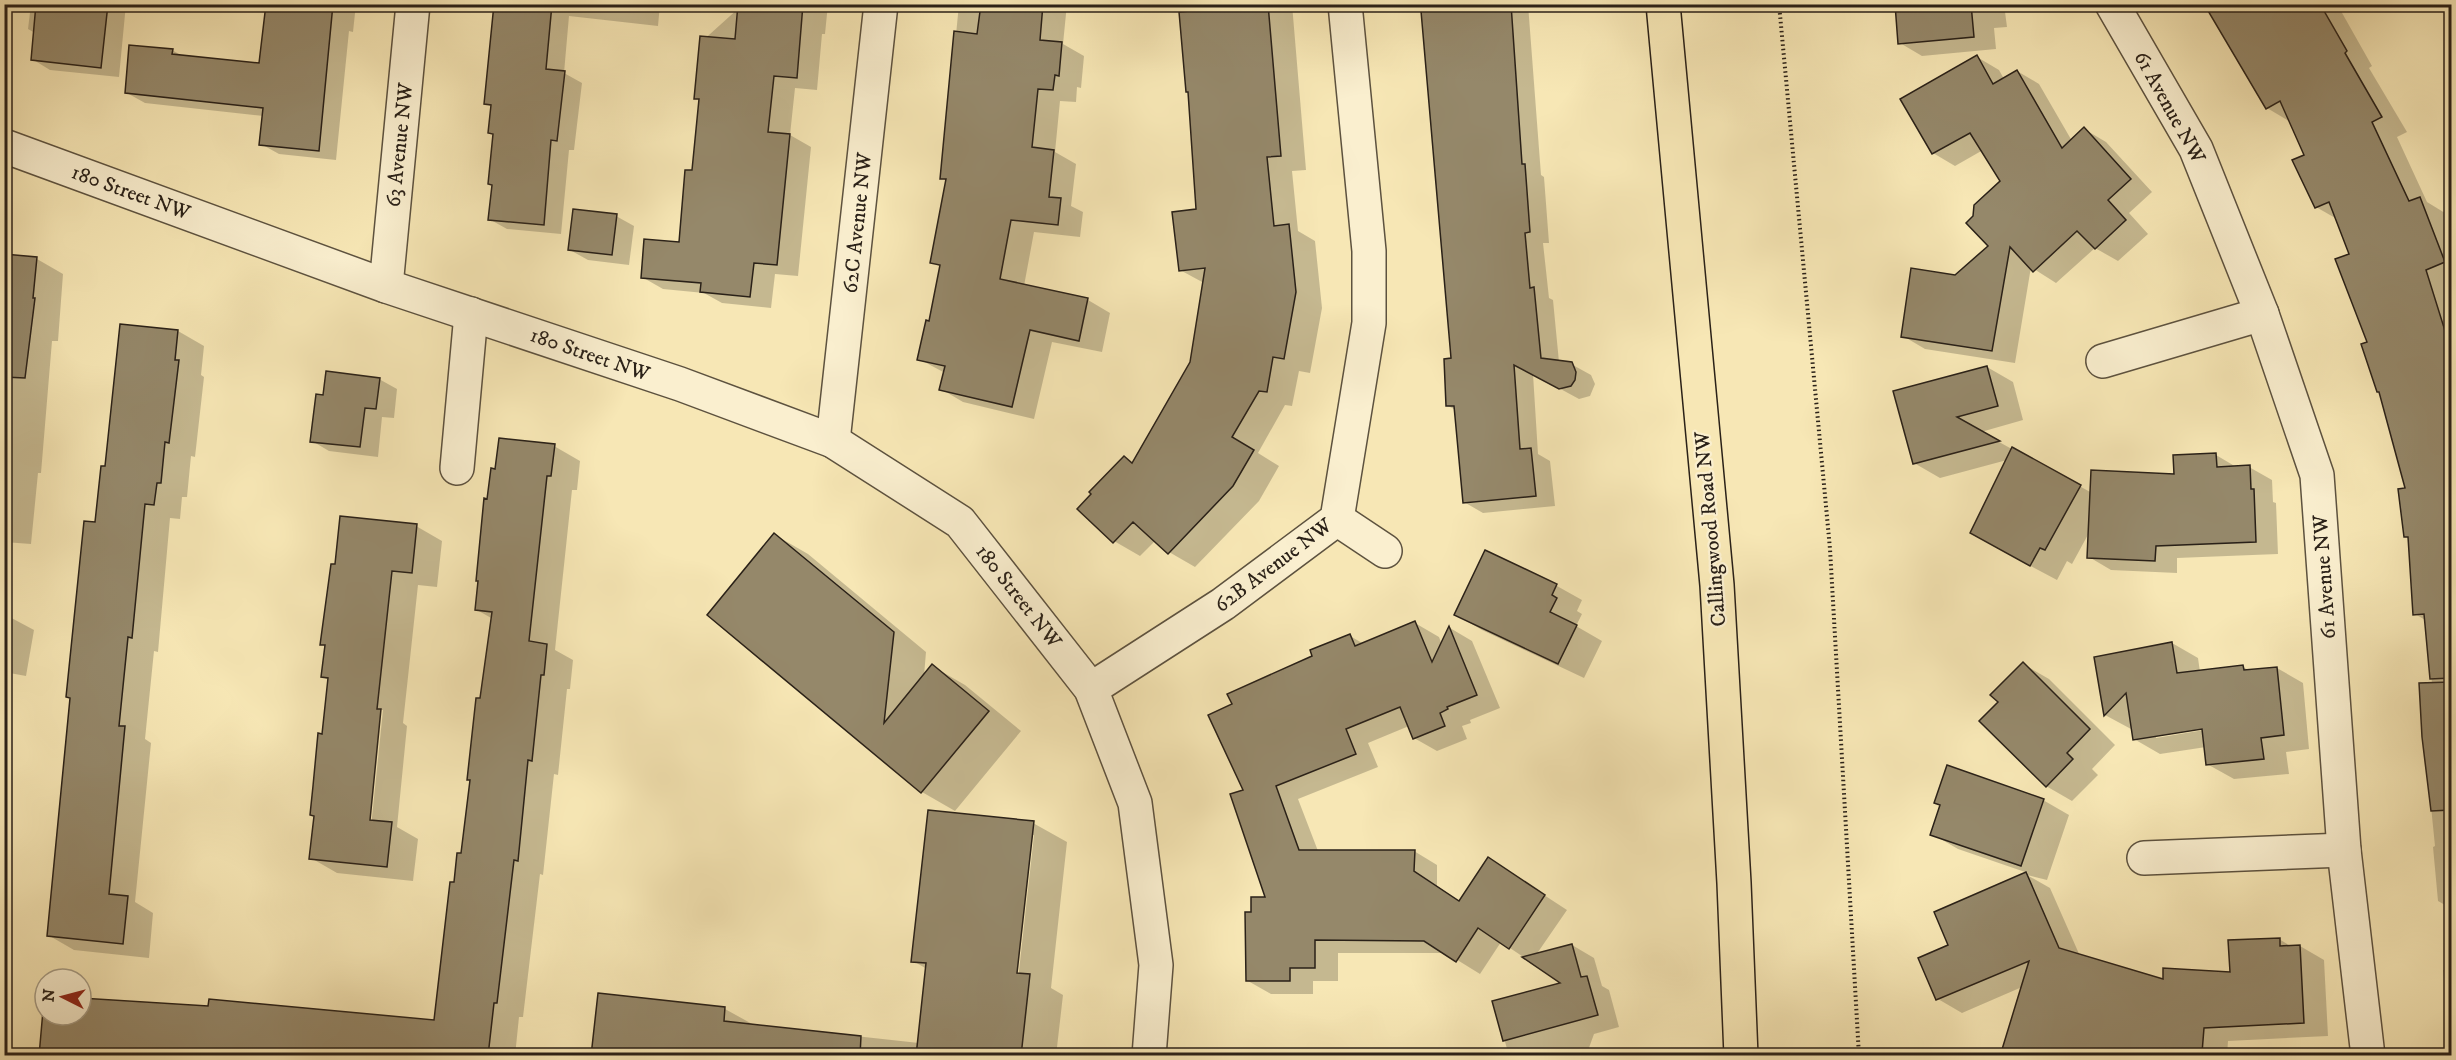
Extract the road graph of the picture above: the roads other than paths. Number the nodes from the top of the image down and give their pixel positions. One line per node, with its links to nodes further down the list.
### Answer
1 (413, 4): 7 (street, 63 Avenue NW)
2 (881, 4): 11 (street, 62C Avenue NW)
3 (1345, 4): 13 (street, 62B Avenue NW)
4 (1663, 4): 19 (main road, Callingwood Road NW)
5 (2112, 4): 9 (street, 61 Avenue NW)
6 (4, 146): 7 (street, 180 Street NW)
7 (386, 285): 8 (street, 180 Street NW)
8 (471, 314): 11 (street, 180 Street NW); 12 (street)
9 (2262, 314): 10 (street); 16 (street, 61 Avenue NW)
10 (2103, 361)
11 (833, 441): 15 (street, 180 Street NW)
12 (458, 468)
13 (1337, 519): 14 (street); 15 (street, 62B Avenue NW)
14 (1385, 551)
15 (1090, 689): 18 (street)
16 (2344, 850): 17 (street); 20 (street, 61 Avenue NW)
17 (2144, 858)
18 (1149, 1056)
19 (1742, 1056)
20 (2368, 1056)

